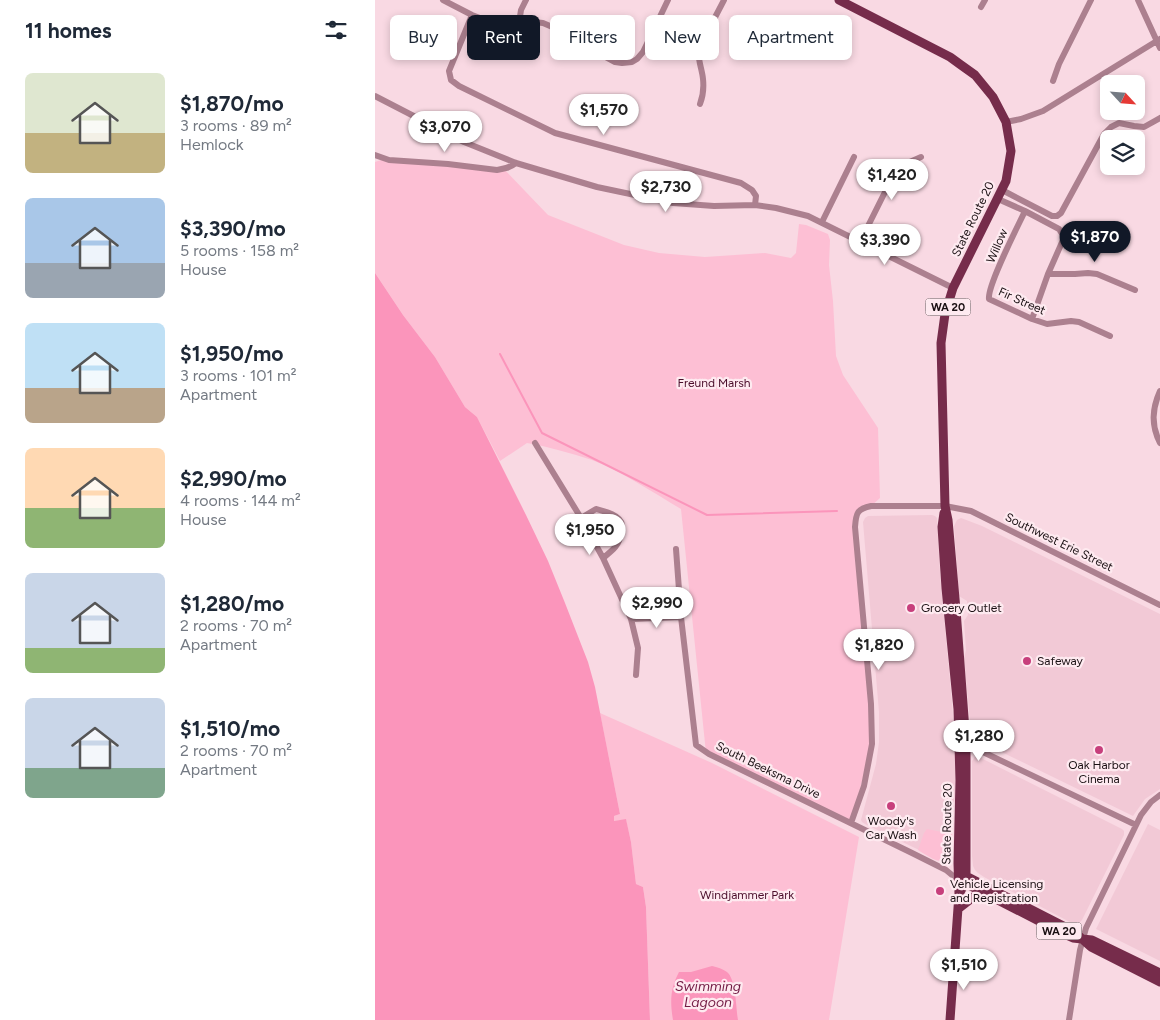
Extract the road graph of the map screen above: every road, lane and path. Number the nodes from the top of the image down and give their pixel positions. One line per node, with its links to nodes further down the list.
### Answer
1 (443, 0): 10 (street)
2 (526, 0): 11 (street)
3 (669, 0): 12 (street)
4 (724, 0): 18 (street)
5 (839, 0): 20 (main road, State Route 20 / WA 20)
6 (985, 0): 9 (street)
7 (1091, 0): 16 (street)
8 (1138, 0): 14 (street)
9 (981, 7)
10 (472, 15)
11 (520, 15)
12 (540, 23)
13 (467, 27): 27 (street)
14 (1158, 40): 15 (street); 20 (street)
15 (1160, 48)
16 (1053, 81)
17 (375, 96): 24 (street)
18 (700, 104)
19 (1160, 118): 25 (street)
20 (1006, 122): 25 (main road, State Route 20 / WA 20)
21 (375, 155): 24 (street)
22 (854, 157): 29 (street)
23 (921, 157): 30 (street)
24 (515, 163): 27 (street)
25 (1002, 190): 26 (main road, State Route 20 / WA 20)
26 (998, 199): 28 (street); 32 (main road, State Route 20 / WA 20)
27 (752, 205): 29 (street)
28 (1025, 211): 31 (street); 34 (street, Willow)
29 (822, 222): 30 (street)
30 (860, 242): 32 (street)
31 (1048, 274): 33 (street); 35 (street)
32 (953, 288): 40 (main road, State Route 20 / WA 20)
33 (1135, 290)
34 (990, 292): 35 (street, Fir Street)
35 (1032, 319): 36 (street, Fir Street)
36 (1110, 336)
37 (1160, 391): 39 (street)
38 (535, 443): 41 (street)
39 (1160, 443)
40 (945, 506): 44 (street, Southwest Erie Street); 48 (main road, State Route 20 / WA 20); 49 (main road, State Route 20 / WA 20); 51 (street, Southwest Erie Street)
41 (581, 518): 43 (street); 43 (street)
42 (676, 549): 45 (street)
43 (603, 558): 46 (street)
44 (1160, 605)
45 (681, 617): 46 (street); 51 (street, South Beeksma Drive)
46 (631, 620): 47 (street)
47 (636, 675)
48 (959, 736): 49 (street); 53 (main road, State Route 20 / WA 20)
49 (966, 744): 52 (street); 53 (main road, WA 20)
50 (1160, 794): 52 (street)
51 (851, 823): 53 (street, South Beeksma Drive)
52 (1135, 825): 56 (street)
53 (962, 878): 54 (main road, State Route 20 / WA 20); 55 (main road); 56 (main road, State Route 20 / WA 20)
54 (985, 894): 55 (main road); 56 (main road, State Route 20 / WA 20)
55 (958, 910): 59 (main road)
56 (1082, 939): 57 (main road, State Route 20 / WA 20); 58 (main road, State Route 20 / WA 20); 60 (street)
57 (1160, 973)
58 (1160, 982)
59 (950, 1020)
60 (1069, 1020)

